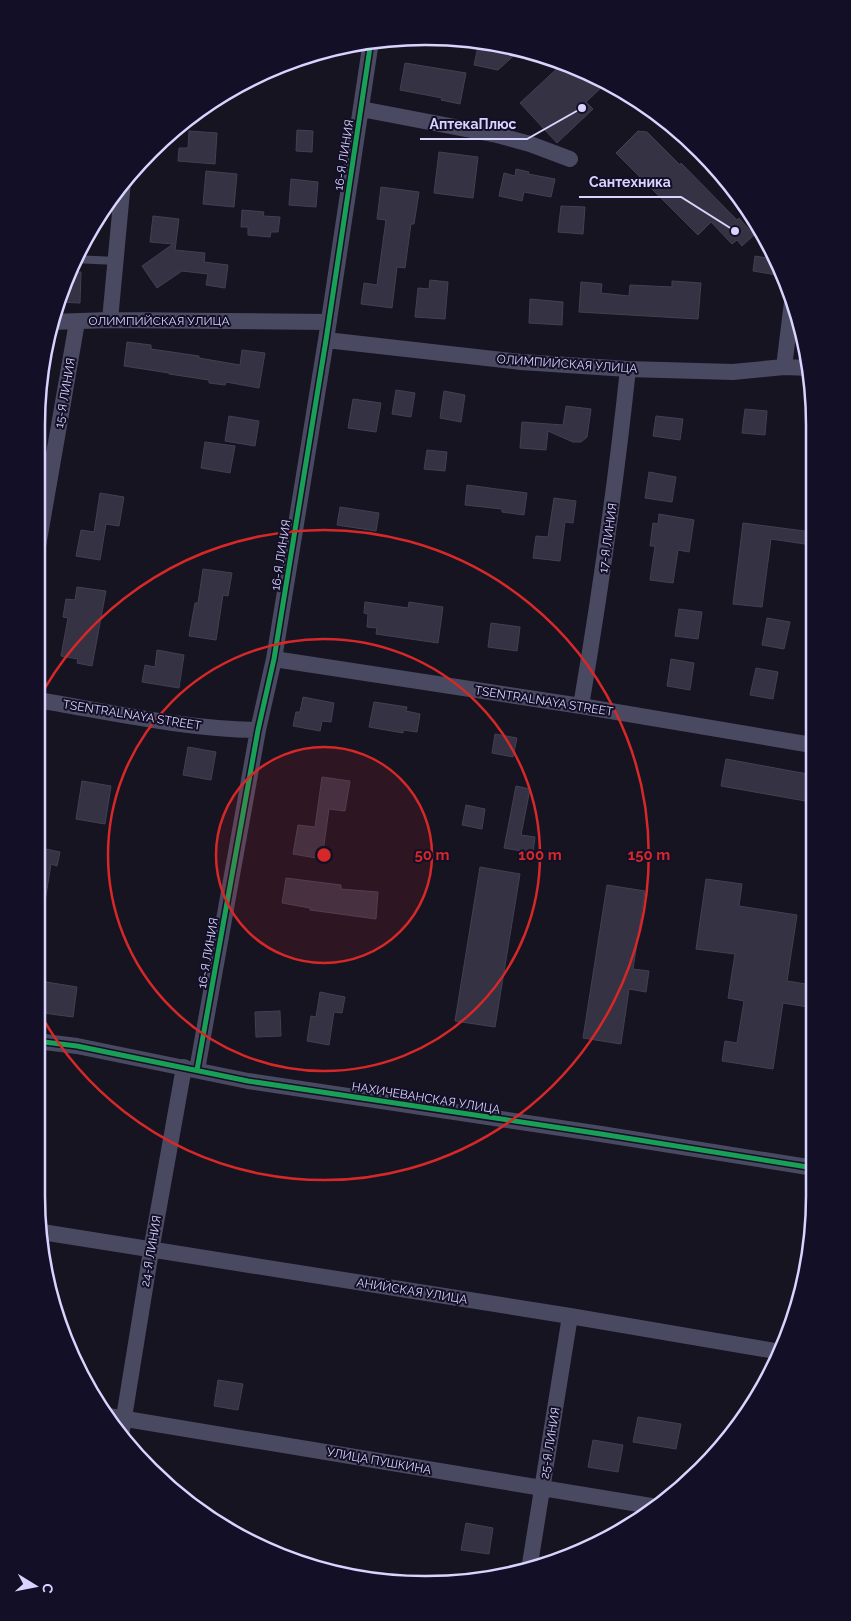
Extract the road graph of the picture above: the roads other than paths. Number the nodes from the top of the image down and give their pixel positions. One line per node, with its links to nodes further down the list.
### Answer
1 (370, 49): 2 (street, 16-Я ЛИНИЯ)
2 (361, 109): 3 (street); 11 (street, 16-Я ЛИНИЯ)
3 (570, 160)
4 (122, 197): 6 (street)
5 (83, 259): 6 (lane)
6 (116, 261): 8 (street)
7 (790, 317): 13 (street)
8 (110, 320): 10 (street, ОЛИМПИЙСКАЯ УЛИЦА); 11 (street, ОЛИМПИЙСКАЯ УЛИЦА)
9 (59, 322): 10 (street, ОЛИМПИЙСКАЯ УЛИЦА)
10 (77, 322): 16 (street, 15-Я ЛИНИЯ)
11 (328, 322): 12 (street, 16-Я ЛИНИЯ)
12 (326, 340): 15 (street, ОЛИМПИЙСКАЯ УЛИЦА); 17 (street, 16-Я ЛИНИЯ)
13 (784, 368): 14 (street, ОЛИМПИЙСКАЯ УЛИЦА); 15 (street, ОЛИМПИЙСКАЯ УЛИЦА)
14 (802, 368)
15 (628, 369): 19 (street, 17-Я ЛИНИЯ)
16 (45, 506)
17 (274, 659): 19 (street, TSENTRALNAYA STREET); 20 (street, 16-Я ЛИНИЯ)
18 (45, 701): 20 (street, TSENTRALNAYA STREET)
19 (581, 706): 21 (street, TSENTRALNAYA STREET)
20 (258, 730): 23 (street, 16-Я ЛИНИЯ)
21 (806, 744)
22 (45, 1042): 23 (street, НАХИЧЕВАНСКАЯ УЛИЦА)
23 (190, 1069): 24 (street, НАХИЧЕВАНСКАЯ УЛИЦА); 26 (street, 24-Я ЛИНИЯ)
24 (806, 1167)
25 (47, 1233): 26 (street, АНИЙСКАЯ УЛИЦА)
26 (151, 1250): 27 (street, АНИЙСКАЯ УЛИЦА); 29 (street, 24-Я ЛИНИЯ)
27 (570, 1316): 28 (street, АНИЙСКАЯ УЛИЦА); 30 (street, 25-Я ЛИНИЯ)
28 (773, 1351)
29 (116, 1417): 30 (street, УЛИЦА ПУШКИНА)
30 (542, 1488): 31 (street, УЛИЦА ПУШКИНА); 32 (street, 25-Я ЛИНИЯ)
31 (646, 1505)
32 (530, 1561)

